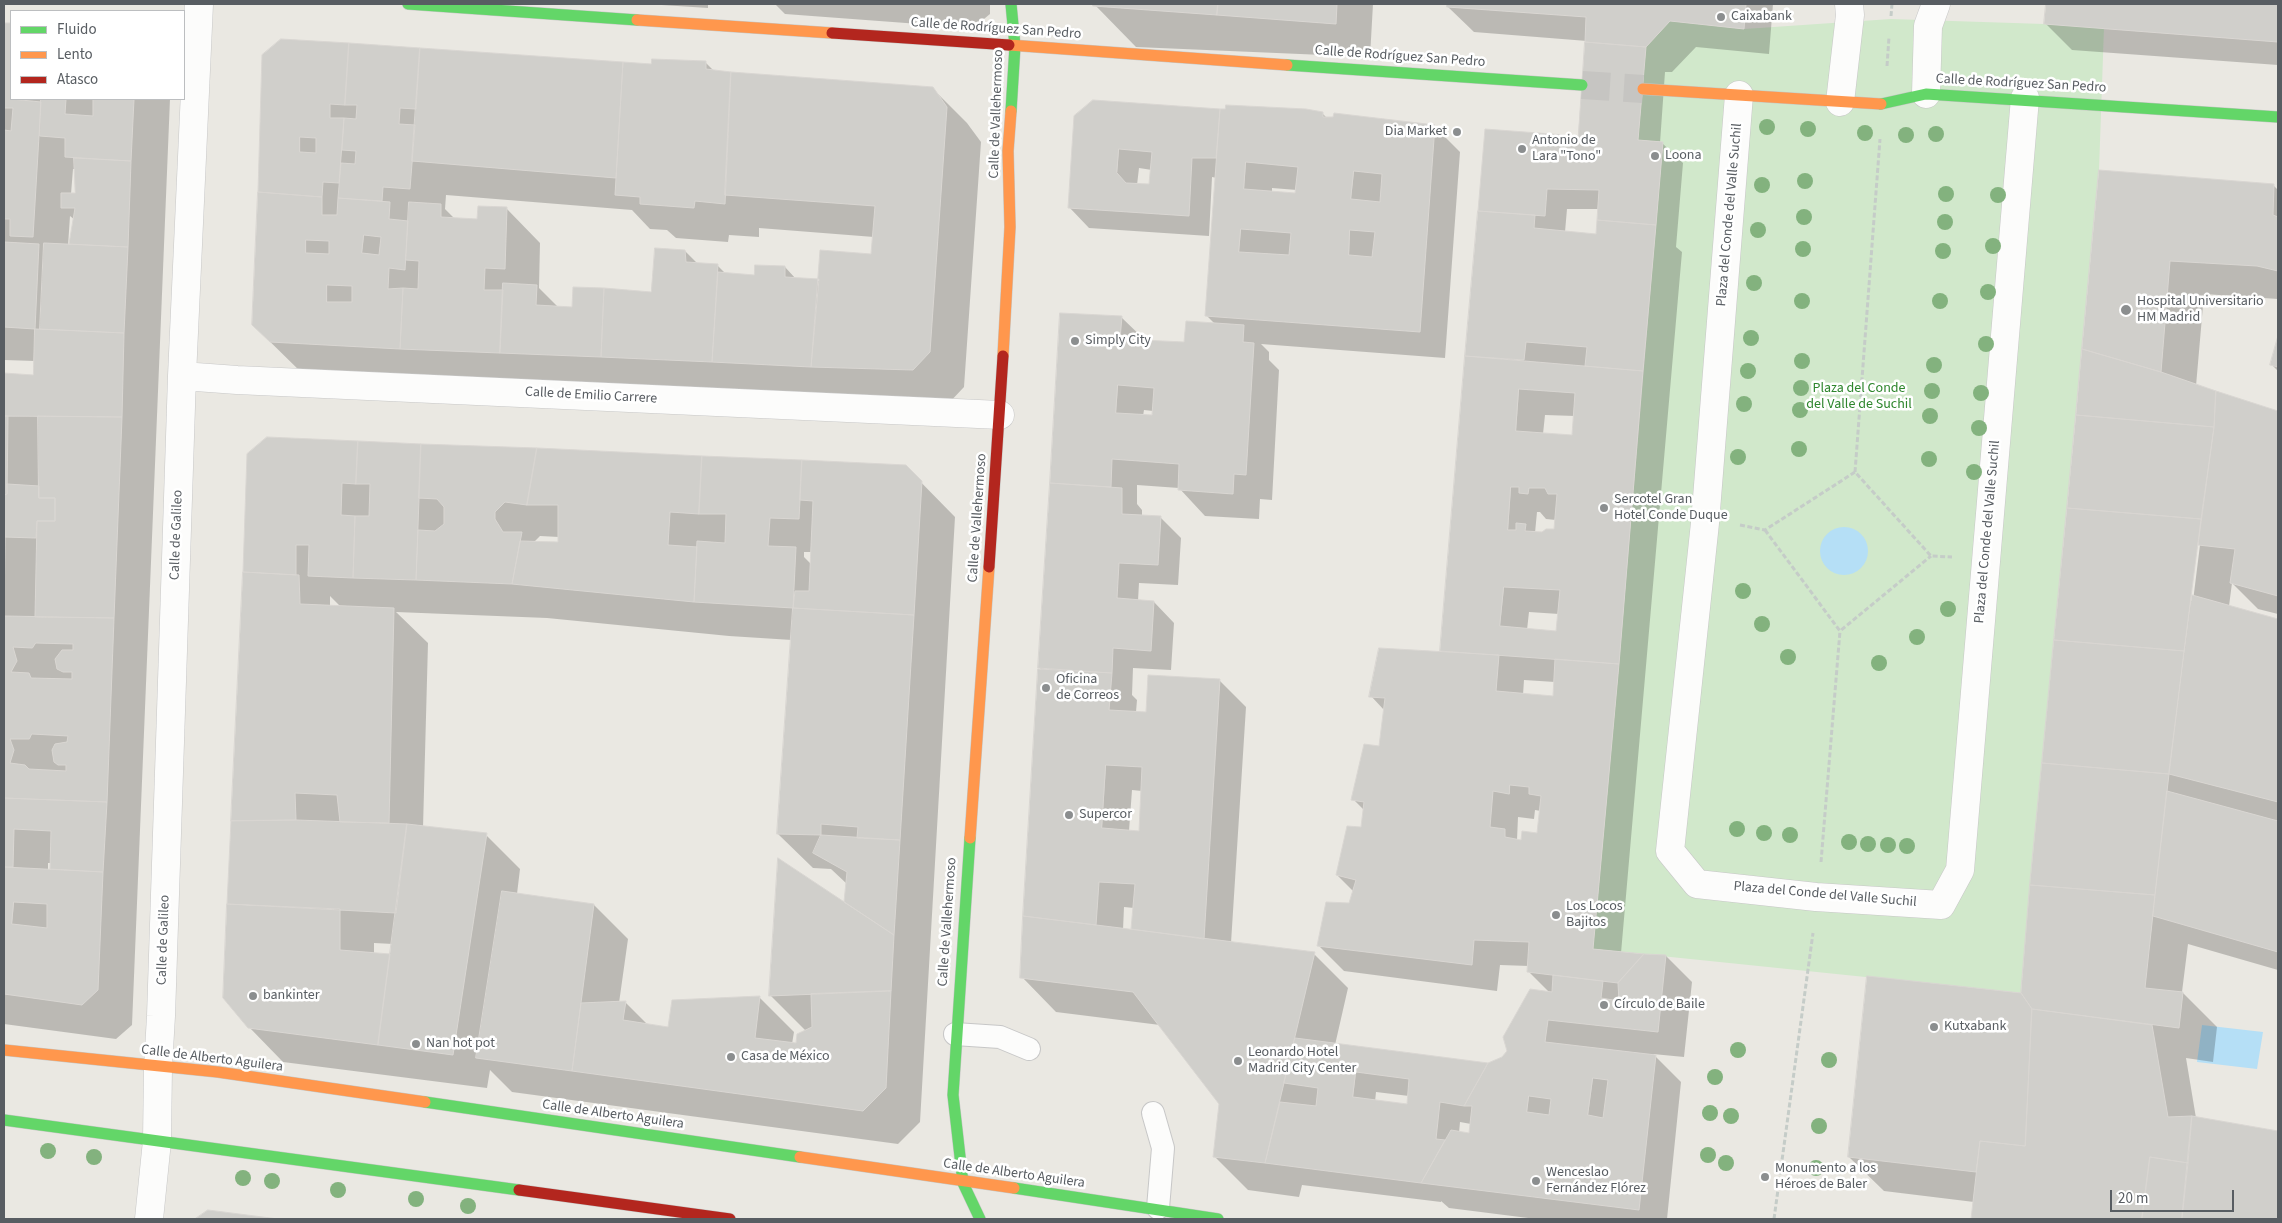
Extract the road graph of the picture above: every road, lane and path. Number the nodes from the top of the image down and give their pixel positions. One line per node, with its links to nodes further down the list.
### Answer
1 (199, 4): 18 (street, Calle de Galileo)
2 (408, 4): 9 (street, Calle de Rodríguez San Pedro)
3 (1012, 4): 9 (street, Calle de Vallehermoso)
4 (1849, 4): 15 (street)
5 (1892, 4): 7 (path)
6 (1936, 4): 12 (street)
7 (1891, 19)
8 (1890, 29): 16 (path)
9 (1015, 46): 10 (street, Calle de Rodríguez San Pedro); 19 (street, Calle de Vallehermoso)
10 (1582, 85)
11 (1642, 89): 13 (street, Calle de Rodríguez San Pedro)
12 (1926, 94): 14 (street, Calle de Rodríguez San Pedro); 16 (street, Calle de Rodríguez San Pedro)
13 (1739, 95): 15 (street, Calle de Rodríguez San Pedro); 21 (street, Plaza del Conde del Valle Suchil)
14 (2024, 98): 17 (street, Calle de Rodríguez San Pedro); 21 (street, Plaza del Conde del Valle Suchil)
15 (1840, 102): 16 (street, Calle de Rodríguez San Pedro)
16 (1883, 104): 20 (path)
17 (2278, 117)
18 (182, 376): 19 (street, Calle de Emilio Carrere); 28 (street, Calle de Galileo)
19 (1000, 415): 25 (street, Calle de Vallehermoso)
20 (1855, 472): 22 (path); 23 (path)
21 (1704, 523): 22 (path)
22 (1766, 530): 23 (path)
23 (1931, 556): 24 (path)
24 (1958, 558)
25 (955, 1034): 26 (lane); 32 (street, Calle de Vallehermoso)
26 (1029, 1049)
27 (4, 1050): 28 (street, Calle de Alberto Aguilera)
28 (158, 1067): 31 (street, Calle de Galileo); 32 (street, Calle de Alberto Aguilera)
29 (1153, 1113): 33 (lane)
30 (4, 1120): 31 (street)
31 (157, 1141): 34 (street, Calle de Galileo); 35 (street)
32 (963, 1183): 33 (street, Calle de Alberto Aguilera); 36 (street, Calle de Vallehermoso)
33 (1158, 1208): 37 (street, Calle de Alberto Aguilera)
34 (149, 1219)
35 (730, 1219)
36 (980, 1219)
37 (1218, 1219)

